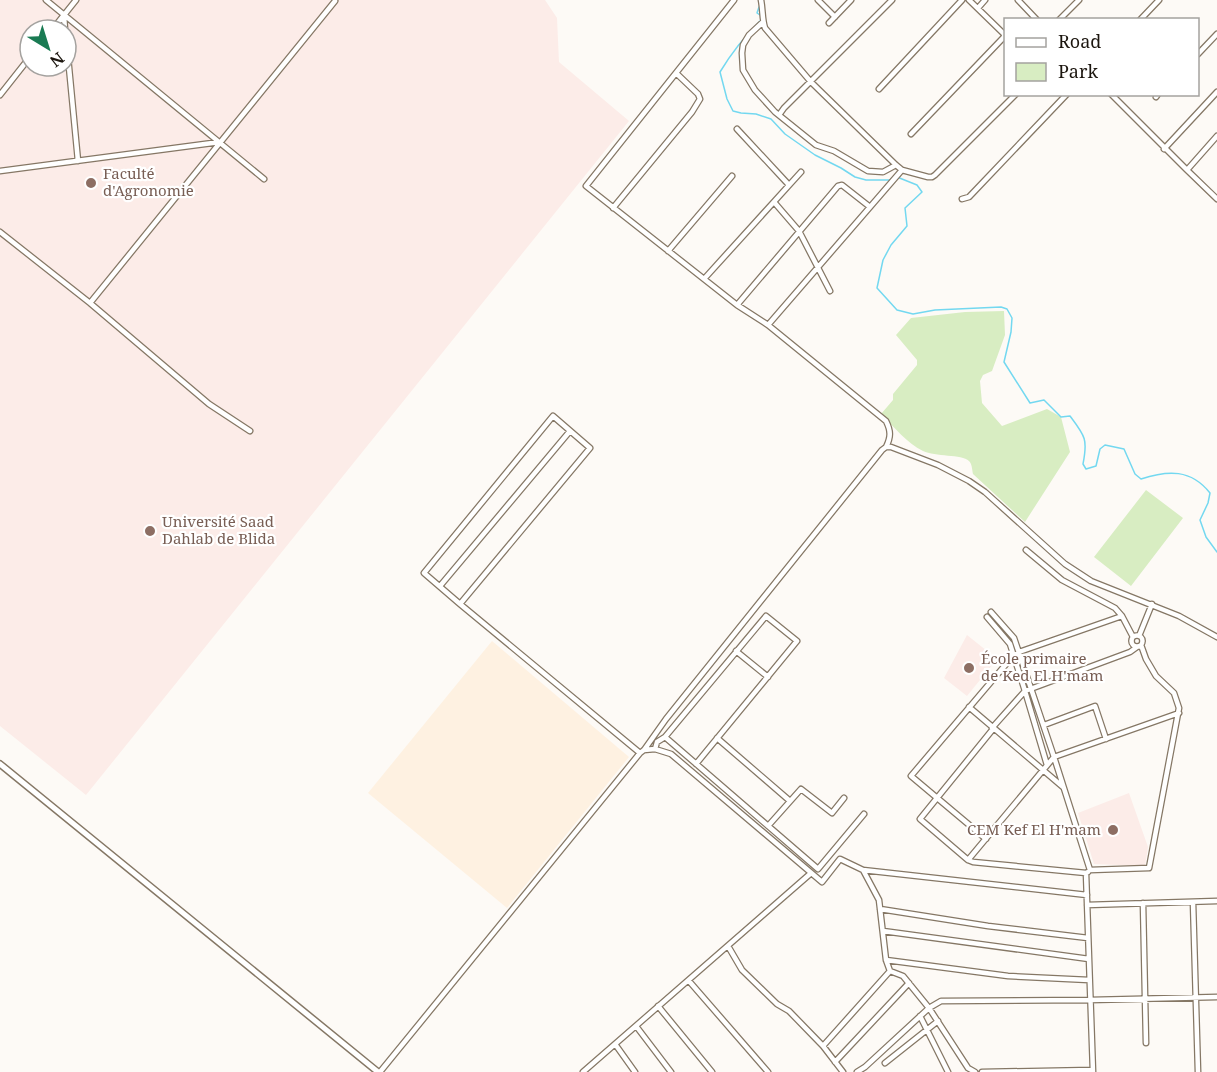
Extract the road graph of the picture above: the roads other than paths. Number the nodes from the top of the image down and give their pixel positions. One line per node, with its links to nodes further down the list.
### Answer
1 (46, 0): 16 (street)
2 (76, 0): 16 (street)
3 (734, 0): 30 (street)
4 (761, 0): 23 (street)
5 (818, 0): 17 (street)
6 (851, 0): 17 (street)
7 (892, 0): 32 (street)
8 (962, 0): 33 (street)
9 (969, 0): 15 (street)
10 (985, 0): 15 (street)
11 (1018, 0): 20 (street)
12 (1079, 0): 21 (street)
13 (1159, 0): 22 (street)
14 (335, 1): 43 (street)
15 (978, 8): 25 (street)
16 (64, 15): 18 (street); 19 (street); 43 (street)
17 (835, 17): 24 (street)
18 (62, 18)
19 (64, 18)
20 (1035, 18)
21 (1061, 18)
22 (1142, 18)
23 (763, 22): 32 (street); 39 (street)
24 (829, 23)
25 (1004, 34)
26 (1217, 34): 28 (street)
27 (1004, 36): 41 (street)
28 (1199, 52)
29 (18, 72): 35 (street)
30 (676, 73): 58 (street); 58 (street)
31 (70, 78): 45 (street)
32 (811, 82): 39 (street); 46 (street)
33 (879, 89)
34 (1217, 92): 44 (street)
35 (0, 95)
36 (1014, 96): 47 (street)
37 (1065, 96): 54 (street)
38 (1112, 96): 44 (street)
39 (779, 115): 46 (street)
40 (737, 129): 53 (street)
41 (911, 134)
42 (1217, 136): 48 (street)
43 (220, 142): 45 (street); 52 (street); 65 (street)
44 (1164, 149): 48 (street)
45 (78, 161): 49 (street)
46 (896, 165): 47 (street)
47 (902, 170): 57 (street)
48 (1187, 170): 55 (street)
49 (0, 171)
50 (801, 172): 53 (street)
51 (732, 176): 61 (street)
52 (264, 179)
53 (789, 185): 56 (street)
54 (962, 199)
55 (1217, 199)
56 (774, 202): 59 (street); 63 (street)
57 (870, 207): 59 (street); 62 (street)
58 (614, 208): 61 (street)
59 (799, 231): 62 (street); 66 (street)
60 (0, 232): 65 (street)
61 (668, 251): 63 (street)
62 (818, 267): 64 (street); 67 (street)
63 (704, 279): 66 (street)
64 (830, 291)
65 (90, 303): 68 (street)
66 (737, 305): 67 (street)
67 (768, 325): 70 (street)
68 (250, 430)
69 (570, 431): 72 (street); 72 (street); 73 (street)
70 (886, 447): 74 (street); 95 (street)
71 (1026, 550): 76 (street)
72 (440, 586): 73 (street)
73 (460, 604): 97 (street)
74 (1152, 604): 78 (street); 79 (street)
75 (991, 612): 83 (street)
76 (1122, 616): 80 (street); 83 (street)
77 (987, 617): 84 (street)
78 (1139, 636): 80 (street); 81 (street)
79 (1217, 637)
80 (1133, 638): 81 (street)
81 (1139, 646): 86 (street); 89 (street)
82 (736, 651): 85 (street); 85 (street); 92 (street)
83 (1019, 652): 84 (street); 86 (street)
84 (1013, 656): 87 (street); 88 (street)
85 (768, 676): 93 (street)
86 (1031, 688): 87 (street); 90 (street)
87 (1025, 691): 91 (street); 101 (street)
88 (969, 707): 91 (street); 105 (street)
89 (1179, 713): 94 (street); 112 (street)
90 (1044, 725): 94 (street); 98 (street)
91 (993, 728): 102 (street); 105 (street)
92 (665, 737): 95 (street); 100 (street)
93 (717, 738): 100 (street); 106 (street)
94 (1106, 739): 98 (street)
95 (655, 740): 96 (street); 97 (street)
96 (655, 749): 97 (street); 113 (street)
97 (642, 752): 145 (street)
98 (1054, 758): 101 (street); 103 (street)
99 (0, 764): 145 (street)
100 (696, 764): 108 (street)
101 (1047, 765): 102 (street)
102 (1043, 771): 103 (street); 109 (street)
103 (1064, 788): 112 (street)
104 (844, 798): 106 (street)
105 (937, 798): 109 (street); 110 (street)
106 (790, 801): 108 (street)
107 (864, 814): 108 (street)
108 (768, 826)
109 (986, 839): 110 (street)
110 (968, 860): 112 (street)
111 (863, 870): 113 (street); 114 (street); 119 (street)
112 (1088, 872): 114 (street)
113 (810, 874): 122 (street)
114 (1087, 895): 118 (street)
115 (1217, 901): 116 (street)
116 (1193, 902): 117 (street); 130 (street)
117 (1143, 903): 118 (street); 131 (street)
118 (1087, 905): 121 (street)
119 (880, 909): 120 (street); 121 (street)
120 (883, 931): 123 (street); 124 (street)
121 (1088, 938): 123 (street)
122 (728, 946): 127 (street); 141 (street)
123 (1089, 959): 126 (street)
124 (886, 960): 125 (street); 126 (street)
125 (890, 971): 128 (street); 141 (street)
126 (1089, 980): 132 (street)
127 (688, 981): 133 (street); 150 (street)
128 (909, 983): 134 (street); 142 (street)
129 (1217, 997): 130 (street)
130 (1196, 998): 131 (street); 156 (street)
131 (1145, 999): 132 (street); 139 (street)
132 (1090, 1000): 134 (street); 144 (street)
133 (658, 1006): 137 (street); 149 (street)
134 (929, 1008): 135 (street); 136 (street)
135 (920, 1016): 138 (street); 152 (street)
136 (938, 1021): 138 (street); 154 (street)
137 (636, 1026): 140 (street); 148 (street)
138 (927, 1029): 143 (street); 153 (street)
139 (1146, 1043)
140 (615, 1044): 146 (street); 147 (street)
141 (823, 1046): 142 (street)
142 (835, 1062): 151 (street)
143 (885, 1063)
144 (1093, 1071): 155 (street)
145 (379, 1072)
146 (584, 1072)
147 (635, 1072)
148 (671, 1072)
149 (712, 1072)
150 (768, 1072)
151 (843, 1072)
152 (857, 1072)
153 (948, 1072)
154 (975, 1072)
155 (982, 1072)
156 (1198, 1072)

